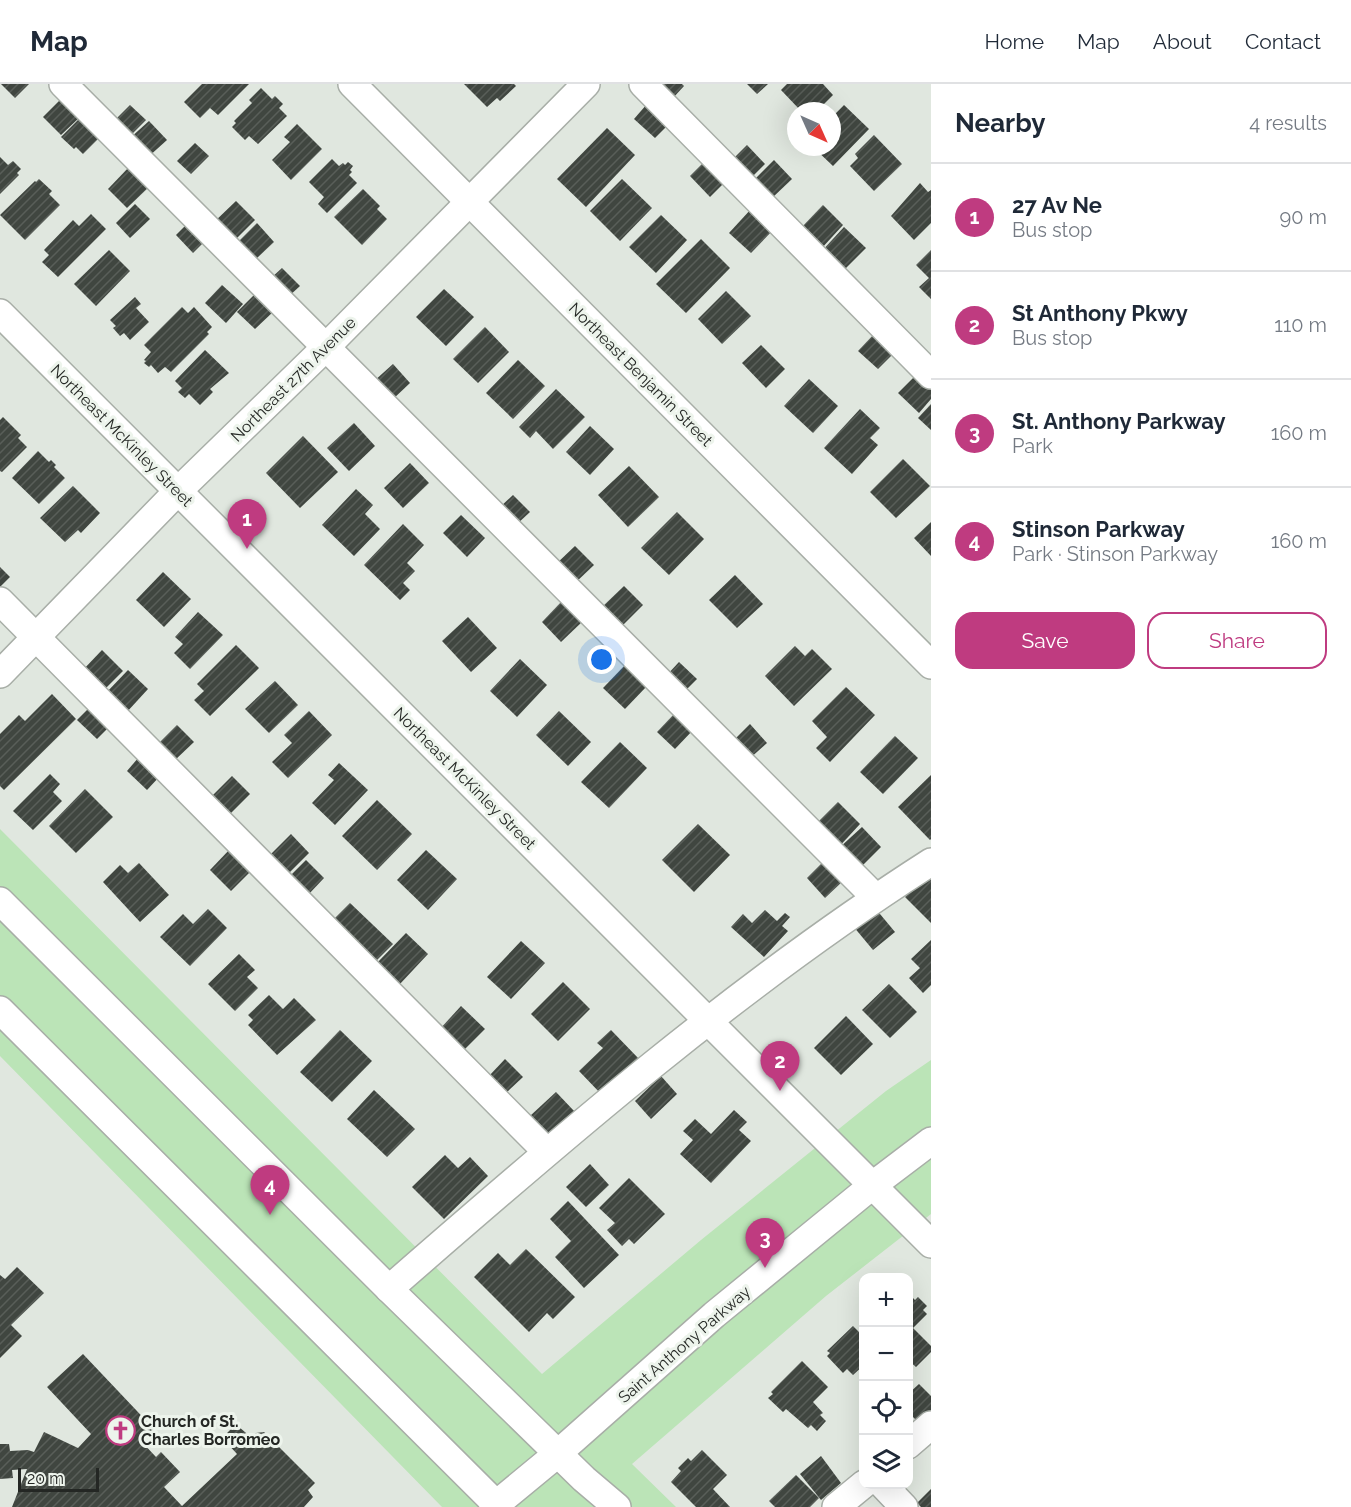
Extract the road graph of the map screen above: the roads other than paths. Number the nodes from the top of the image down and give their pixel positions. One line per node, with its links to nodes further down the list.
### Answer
1 (63, 84): 7 (street)
2 (352, 84): 5 (street, Northeast Benjamin Street)
3 (586, 84): 5 (street, Northeast 27th Avenue)
4 (643, 84): 8 (street)
5 (470, 202): 7 (street, Northeast 27th Avenue); 12 (street, Northeast Benjamin Street)
6 (0, 313): 9 (street, Northeast McKinley Street)
7 (325, 348): 9 (street, Northeast 27th Avenue); 15 (street)
8 (931, 375)
9 (178, 491): 11 (street, Northeast 27th Avenue); 18 (street, Northeast McKinley Street)
10 (0, 601): 11 (street)
11 (37, 638): 13 (street, Northeast 27th Avenue); 20 (street)
12 (931, 665)
13 (0, 674)
14 (931, 862): 15 (street)
15 (875, 897): 18 (street)
16 (0, 901): 23 (street)
17 (0, 1010): 29 (street)
18 (708, 1020): 20 (street); 21 (street, Northeast McKinley Street)
19 (931, 1141): 21 (street, Saint Anthony Parkway)
20 (547, 1152): 23 (street)
21 (873, 1185): 22 (street, Northeast McKinley Street); 26 (street, Saint Anthony Parkway)
22 (931, 1244)
23 (389, 1289): 26 (street)
24 (931, 1425): 25 (street)
25 (913, 1441)
26 (558, 1453): 29 (street, Saint Anthony Parkway); 30 (street)
27 (859, 1488): 31 (street)
28 (886, 1489): 32 (street)
29 (496, 1506)
30 (617, 1507)
31 (836, 1507)
32 (904, 1507)

